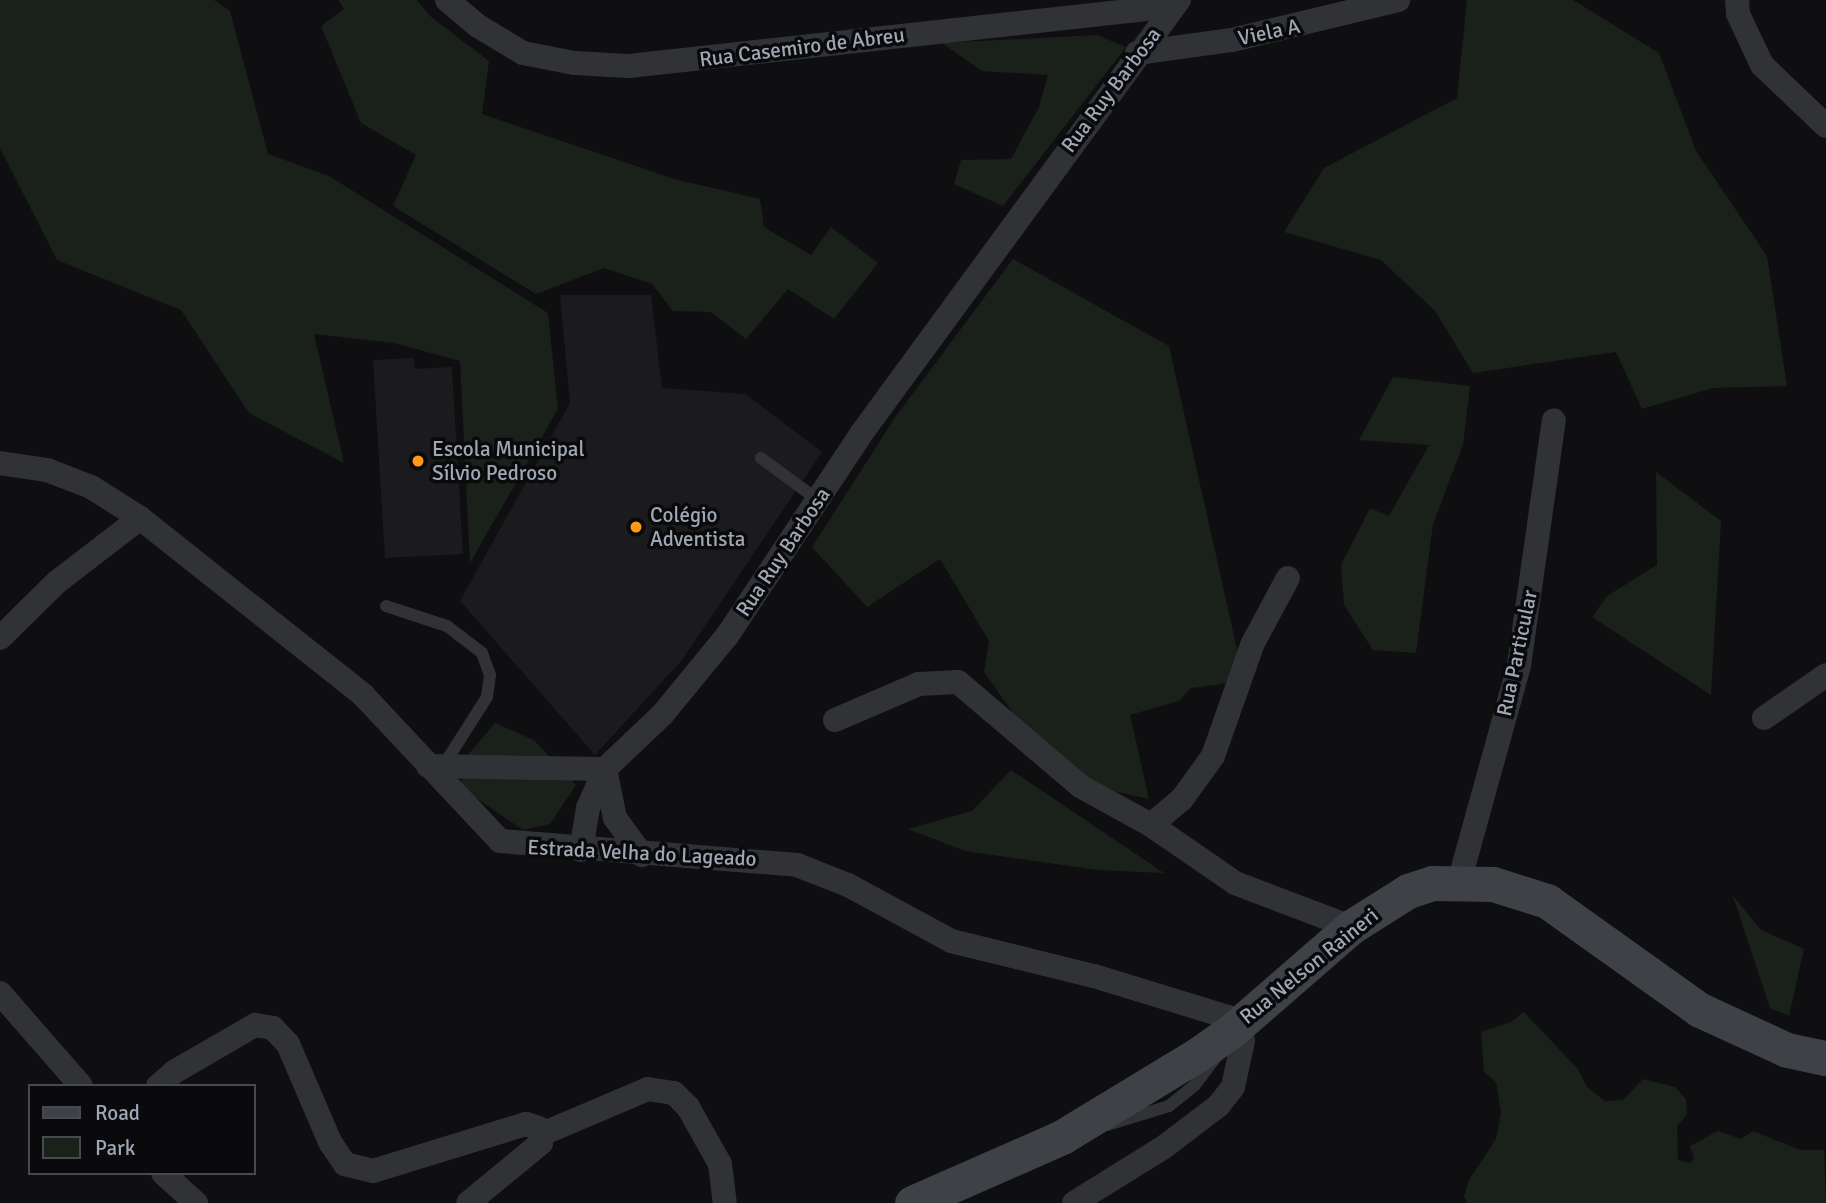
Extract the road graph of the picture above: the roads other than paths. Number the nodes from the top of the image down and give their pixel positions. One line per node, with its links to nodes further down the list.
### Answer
1 (447, 0): 4 (street, Rua Casemiro de Abreu)
2 (1398, 0): 5 (street, Viela A)
3 (1737, 0): 6 (street)
4 (1176, 3): 5 (street, Rua Ruy Barbosa)
5 (1137, 53): 10 (street, Rua Ruy Barbosa)
6 (1826, 126)
7 (1554, 420): 23 (street, Rua Particular)
8 (761, 458): 10 (lane)
9 (0, 463): 11 (street, Estrada Velha do Lageado)
10 (818, 500): 19 (street, Rua Ruy Barbosa)
11 (140, 518): 14 (street); 18 (street, Estrada Velha do Lageado)
12 (1288, 578): 20 (street)
13 (386, 606): 18 (lane)
14 (0, 638)
15 (1826, 675): 16 (street)
16 (1764, 718)
17 (835, 720): 20 (street)
18 (436, 766): 19 (street); 21 (street, Estrada Velha do Lageado)
19 (605, 768): 21 (street); 22 (street)
20 (1151, 825): 24 (street)
21 (581, 850): 22 (street, Estrada Velha do Lageado)
22 (642, 855): 26 (street, Estrada Velha do Lageado)
23 (1459, 882): 24 (main road, Rua Nelson Raineri); 27 (main road, Rua Nelson Raineri)
24 (1351, 927): 26 (main road, Rua Nelson Raineri)
25 (0, 993): 28 (street)
26 (1233, 1029): 35 (main road, Rua Nelson Raineri); 36 (street)
27 (1826, 1058)
28 (79, 1084)
29 (161, 1084): 30 (street)
30 (542, 1134): 33 (street); 34 (street)
31 (165, 1175): 32 (street)
32 (196, 1203)
33 (468, 1203)
34 (725, 1203)
35 (912, 1203)
36 (1074, 1203)

